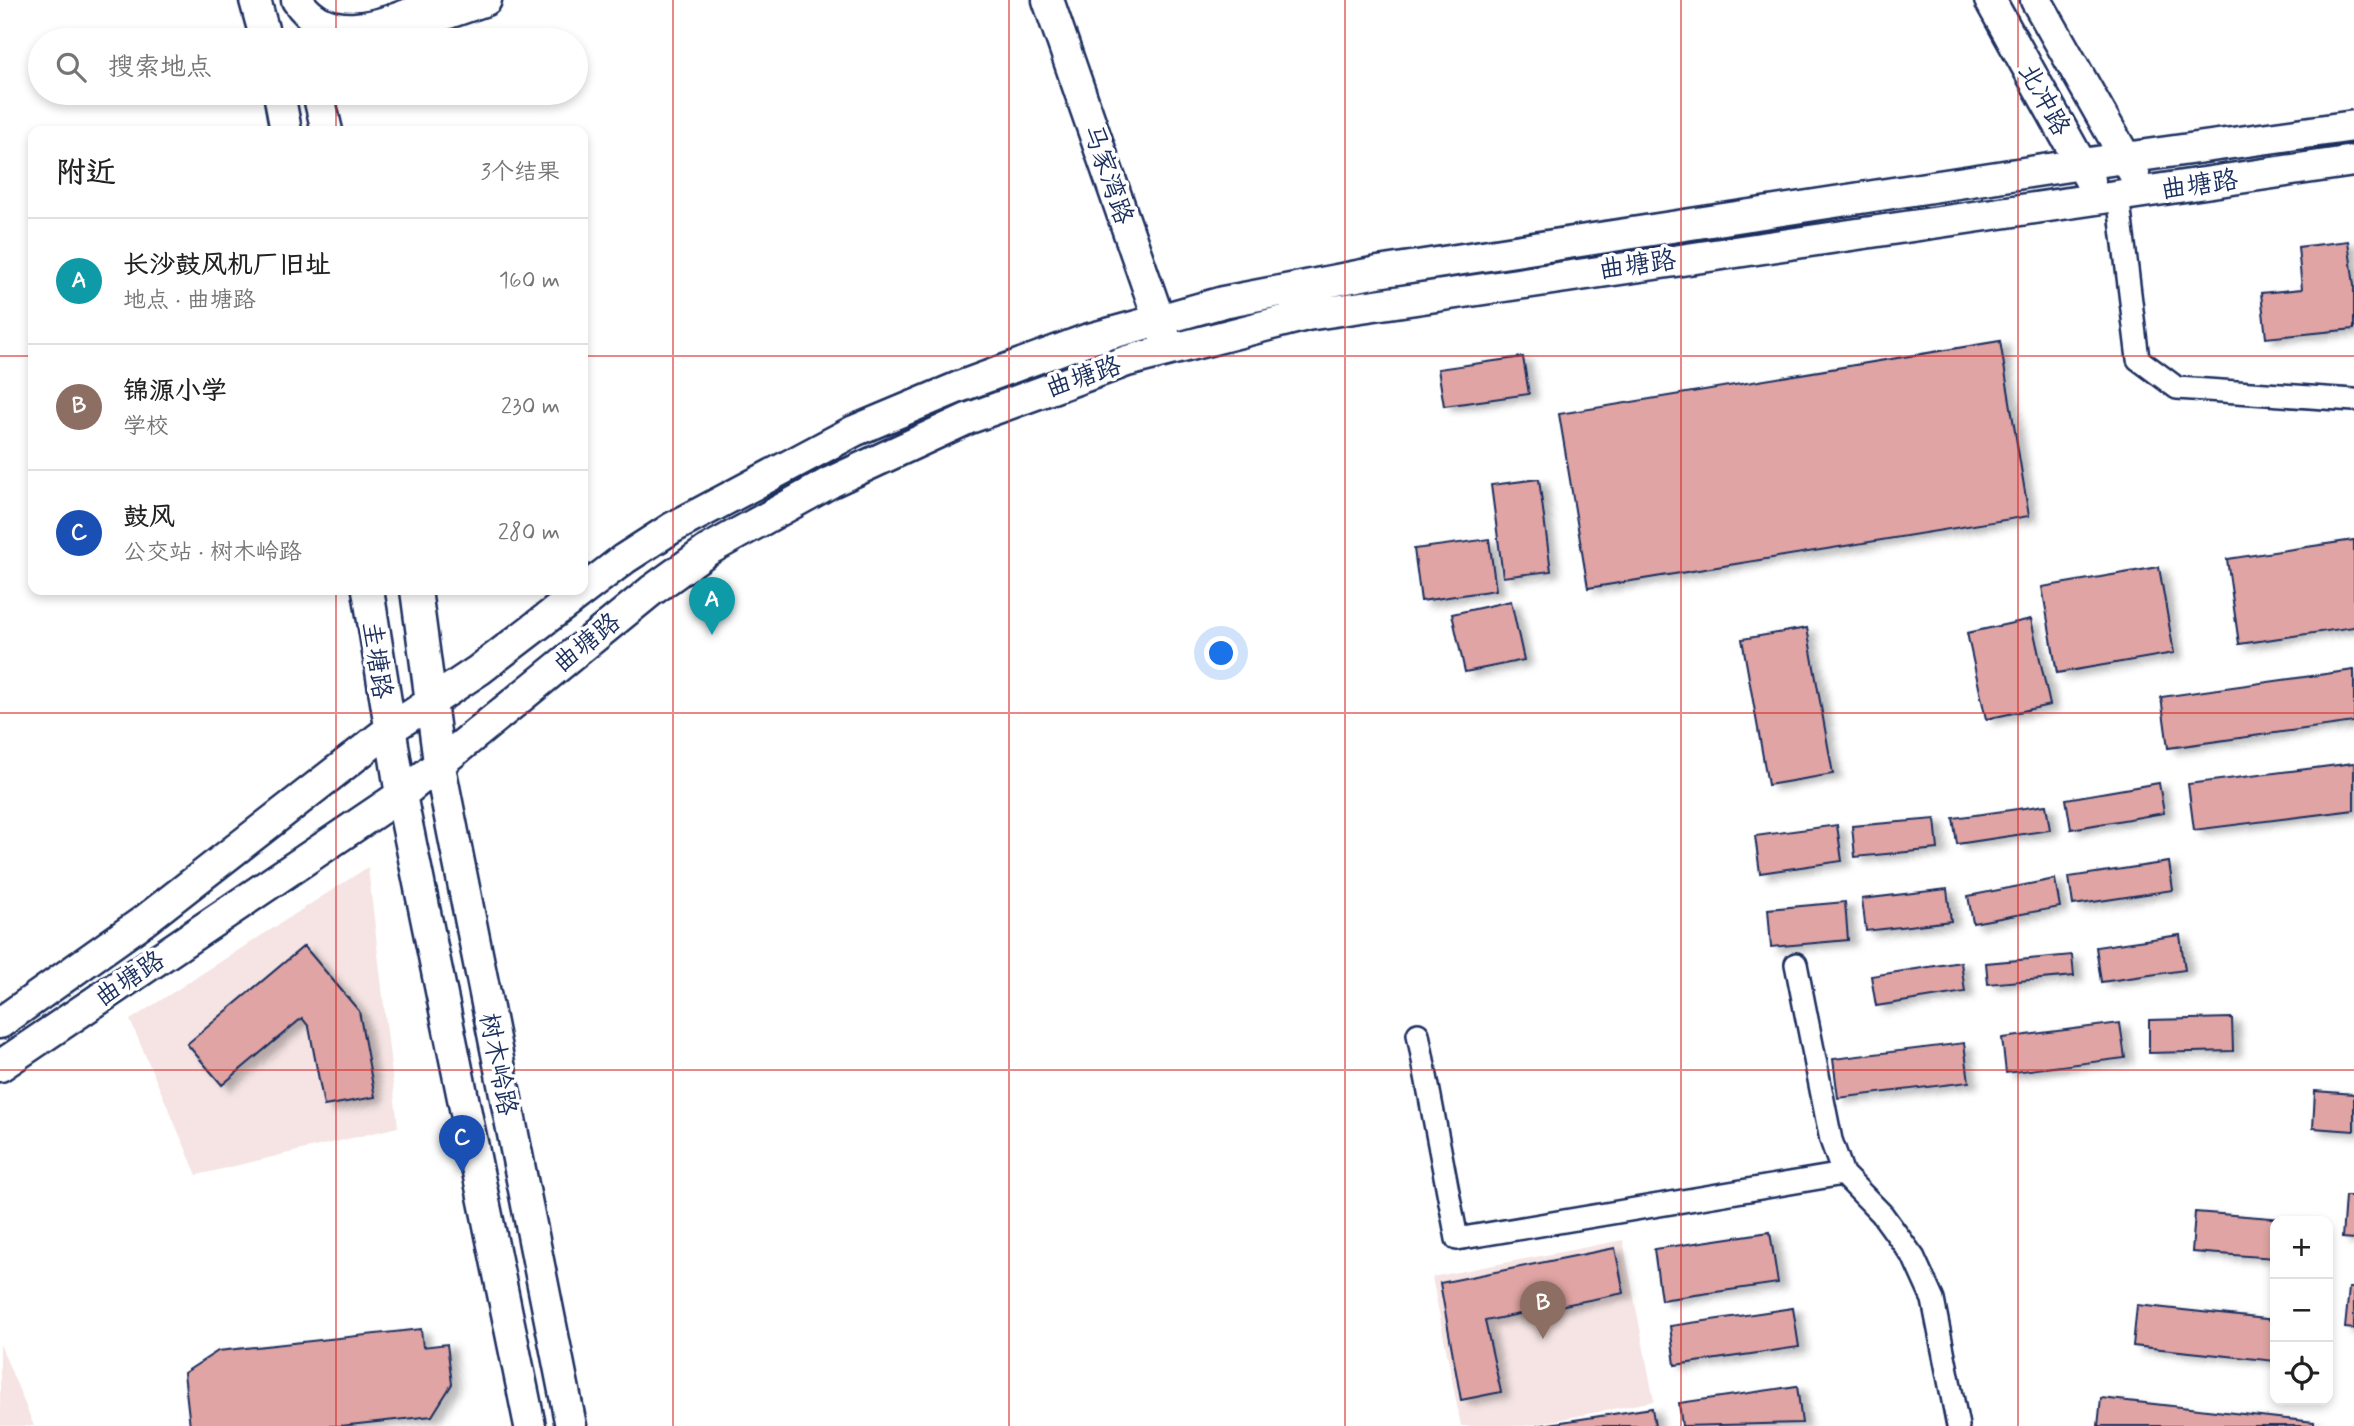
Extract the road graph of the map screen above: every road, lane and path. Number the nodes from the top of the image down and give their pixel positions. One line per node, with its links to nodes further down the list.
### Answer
1 (255, 0): 9 (main road)
2 (295, 0): 10 (main road); 11 (main road)
3 (445, 0): 12 (main road)
4 (485, 0): 13 (main road)
5 (1048, 0): 21 (main road, 马家湾路)
6 (1059, 0): 21 (main road, 马家湾路)
7 (1990, 0): 19 (main road, 北冲路)
8 (2036, 0): 17 (main road, 北冲路)
9 (263, 28)
10 (301, 28)
11 (343, 28)
12 (365, 28)
13 (406, 28)
14 (281, 105): 15 (main road)
15 (285, 126)
16 (2354, 126): 17 (main road, 曲塘路)
17 (2126, 158): 19 (main road, 曲塘路); 20 (main road, 北冲路)
18 (2354, 161): 20 (main road, 曲塘路)
19 (2082, 164): 20 (main road, 北冲路); 21 (main road, 曲塘路)
20 (2121, 195): 22 (main road, 曲塘路); 23 (street)
21 (1165, 318): 22 (main road, 马家湾路); 24 (main road, 曲塘路)
22 (1174, 347): 30 (main road, 曲塘路)
23 (2354, 400)
24 (588, 588)
25 (369, 595): 29 (main road, 圭塘路)
26 (417, 595): 28 (main road, 圭塘路)
27 (578, 595): 28 (main road, 曲塘路)
28 (431, 701): 29 (main road, 曲塘路); 30 (main road, 树木岭路)
29 (389, 730): 31 (main road, 树木岭路); 33 (main road, 曲塘路)
30 (439, 762): 31 (main road, 曲塘路); 38 (main road, 树木岭路)
31 (401, 795): 35 (main road, 曲塘路); 37 (main road, 树木岭路)
32 (1796, 964): 36 (street)
33 (0, 1023)
34 (1418, 1034): 36 (street)
35 (0, 1066)
36 (1843, 1174): 39 (street)
37 (530, 1426)
38 (571, 1426)
39 (1958, 1426)

